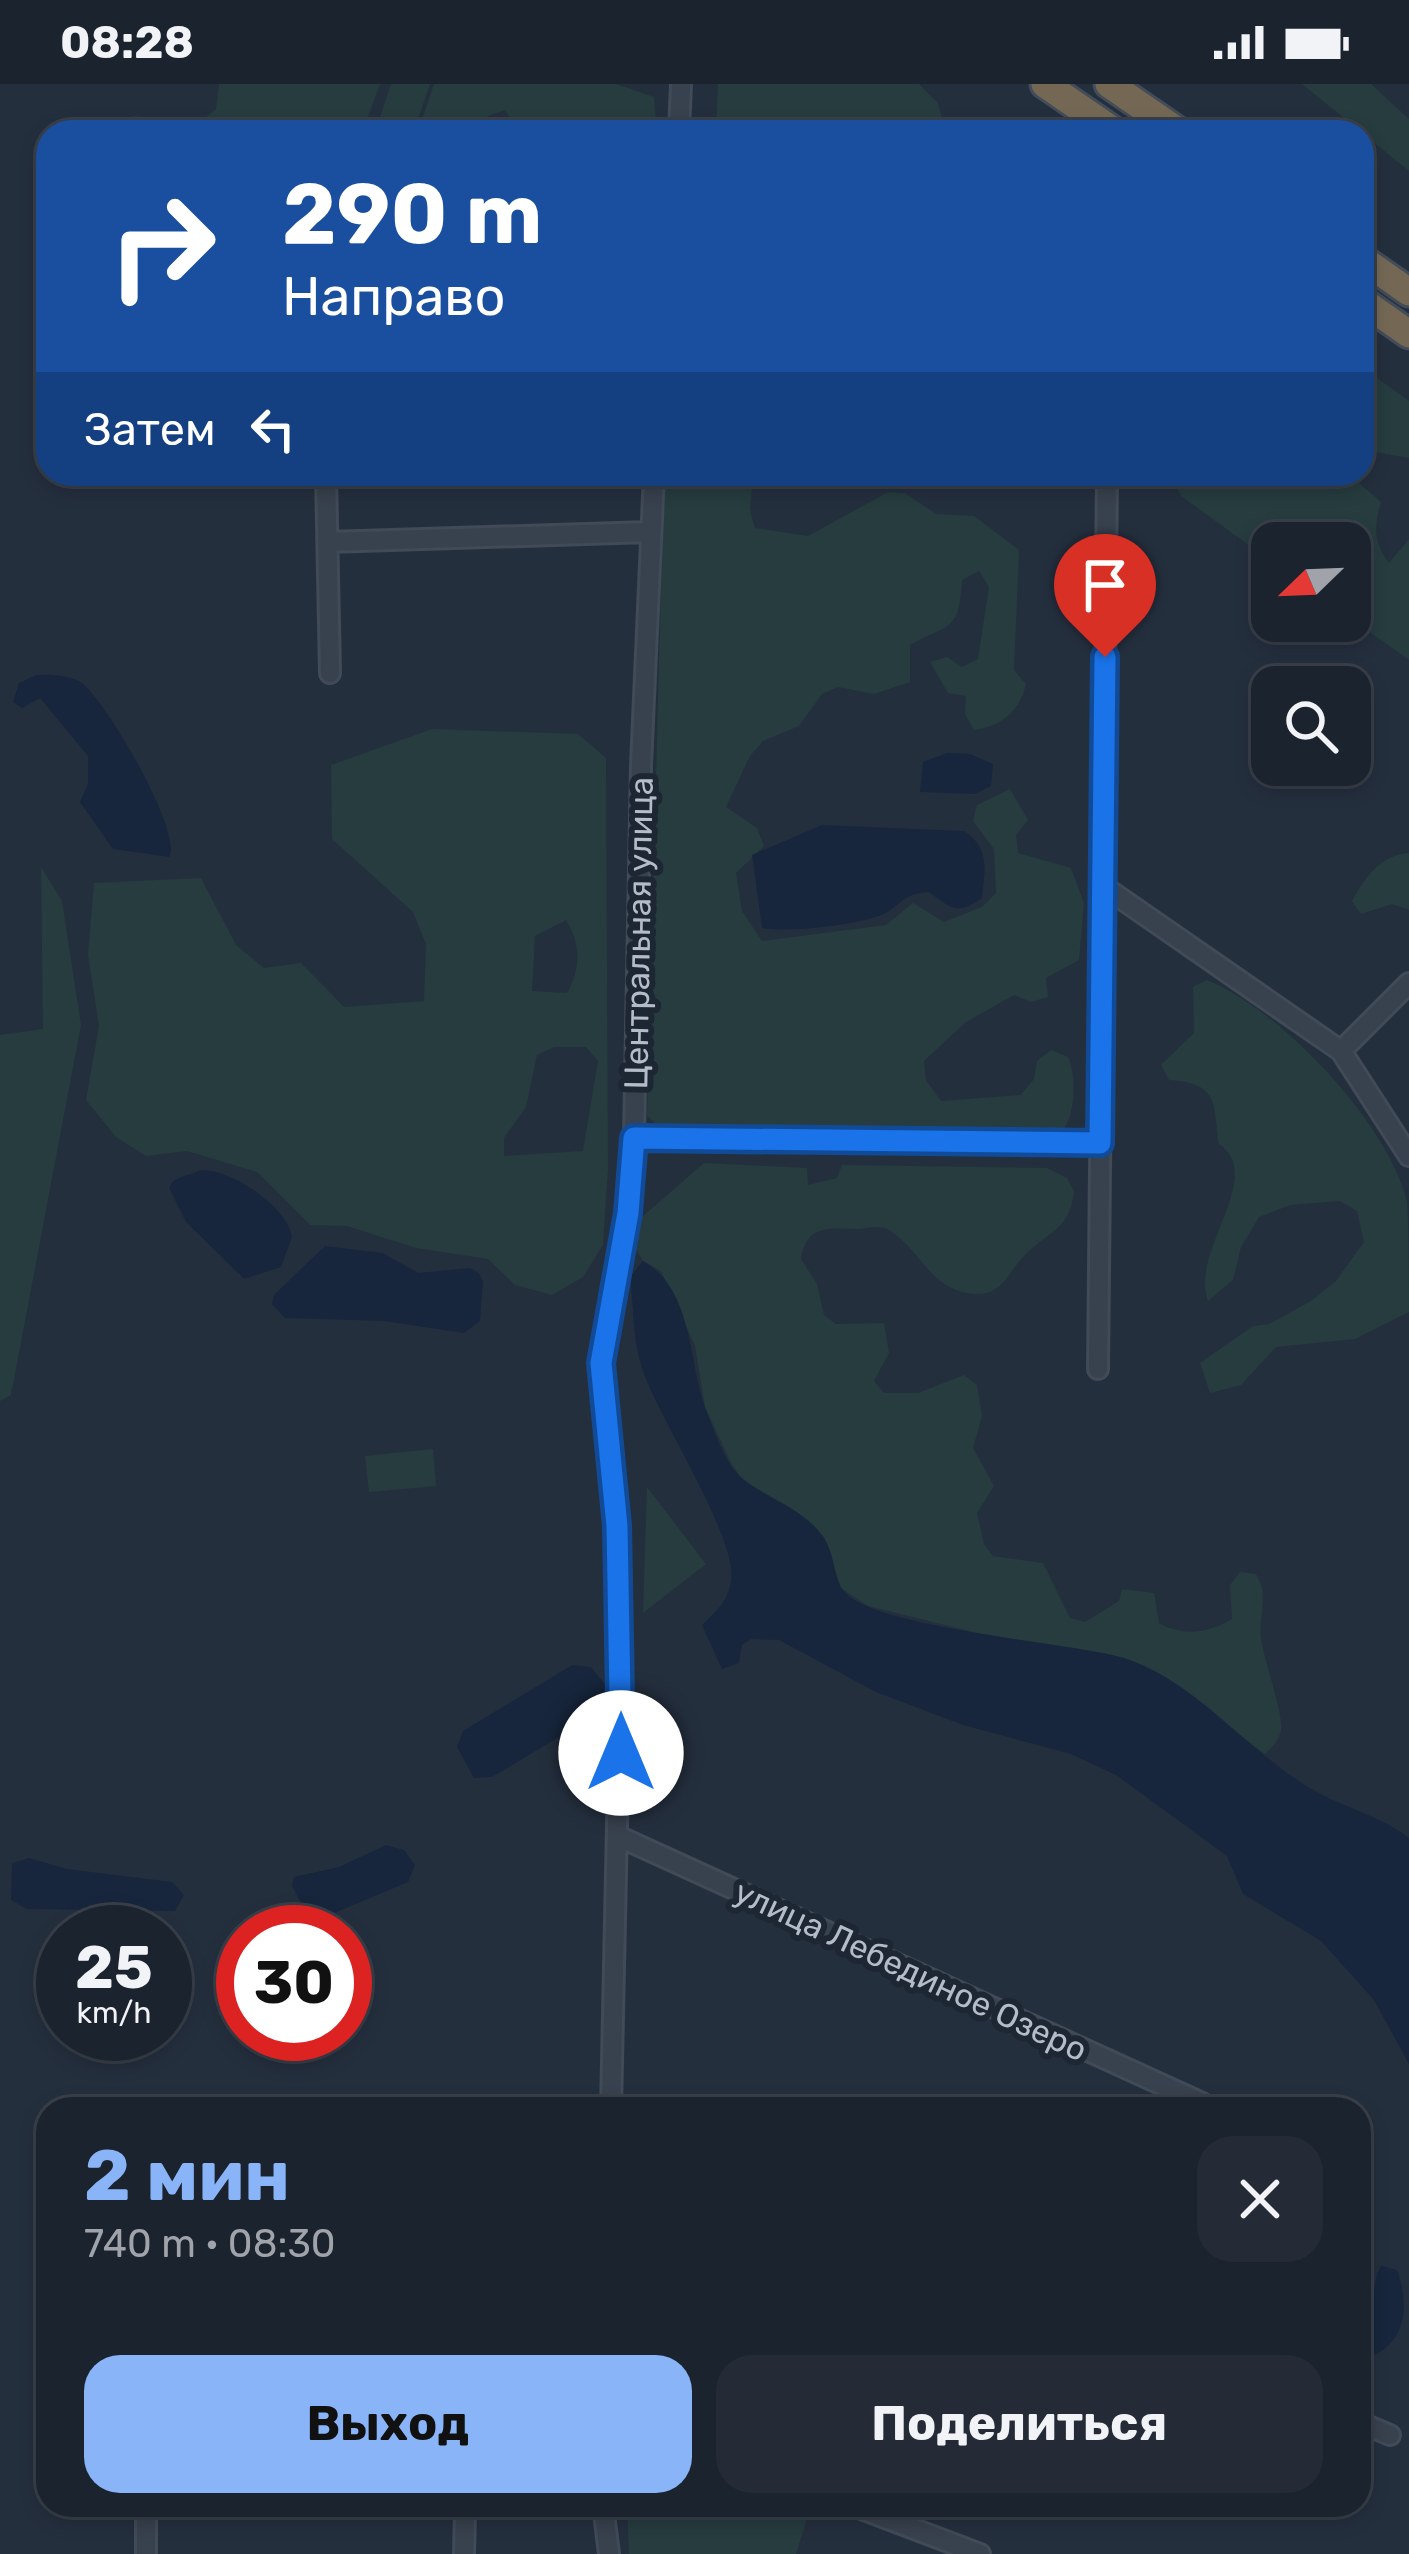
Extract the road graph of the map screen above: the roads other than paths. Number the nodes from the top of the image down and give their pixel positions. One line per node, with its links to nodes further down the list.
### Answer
1 (681, 84): 4 (street)
2 (1045, 84): 5 (highway)
3 (1108, 84): 6 (highway)
4 (680, 120)
5 (1098, 120)
6 (1161, 120)
7 (1374, 267): 8 (highway)
8 (1409, 292)
9 (1374, 310): 10 (highway)
10 (1409, 334)
11 (326, 486): 15 (street)
12 (653, 486): 14 (street, Центральная улица)
13 (1107, 486): 17 (street)
14 (649, 532): 15 (street); 20 (street, Центральная улица)
15 (328, 542): 16 (street)
16 (330, 673)
17 (1103, 886): 19 (street); 21 (street)
18 (1409, 983): 19 (street)
19 (1341, 1051): 22 (street)
20 (634, 1138): 21 (street); 24 (street, Центральная улица)
21 (1100, 1143): 23 (street)
22 (1409, 1156)
23 (1098, 1369)
24 (620, 1837): 25 (street, Центральная улица); 26 (street, улица Лебединое Озеро)
25 (617, 2097)
26 (1189, 2097)
27 (1371, 2427): 28 (street)
28 (1390, 2435)
29 (146, 2517): 33 (street)
30 (465, 2517): 34 (street)
31 (604, 2517): 35 (street)
32 (883, 2517): 36 (street)
33 (146, 2554)
34 (464, 2554)
35 (609, 2554)
36 (980, 2554)

